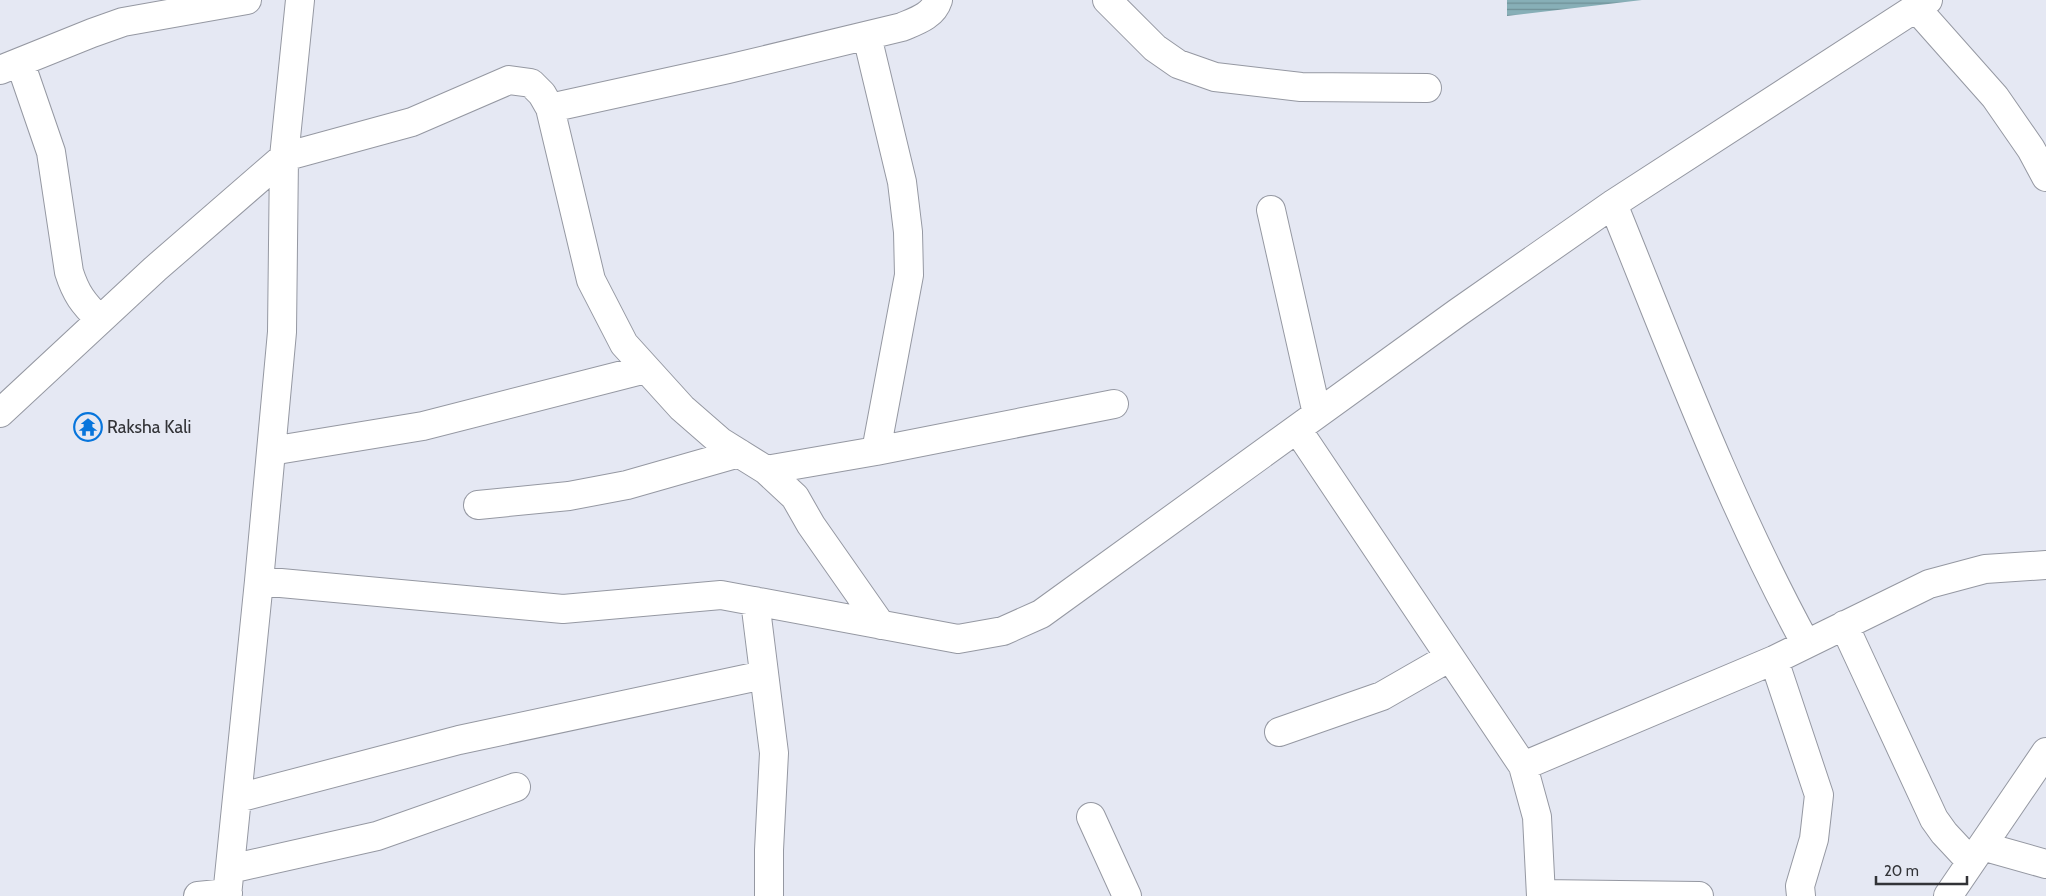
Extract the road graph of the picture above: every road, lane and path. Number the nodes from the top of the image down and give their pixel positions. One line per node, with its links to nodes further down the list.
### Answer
1 (247, 0): 7 (street)
2 (300, 0): 10 (street)
3 (1107, 0): 8 (street)
4 (943, 2): 6 (street)
5 (1922, 4): 11 (street); 12 (street)
6 (867, 36): 9 (street); 20 (street)
7 (10, 66): 14 (street)
8 (1427, 88)
9 (550, 108): 10 (street); 15 (street)
10 (284, 157): 14 (street); 19 (street)
11 (2046, 177)
12 (1613, 204): 18 (street); 29 (street)
13 (1271, 210): 18 (street)
14 (100, 320): 17 (street)
15 (646, 369): 19 (street); 21 (street)
16 (1114, 404): 20 (street)
17 (0, 413)
18 (1307, 421): 27 (street); 30 (street)
19 (271, 450): 25 (street)
20 (876, 451): 22 (street)
21 (739, 453): 22 (street); 23 (street)
22 (766, 470): 27 (street)
23 (478, 505)
24 (2046, 565): 28 (street)
25 (259, 580): 26 (street); 37 (street)
26 (755, 601): 27 (street); 32 (street)
27 (881, 625)
28 (1844, 625): 29 (street); 39 (street)
29 (1806, 644): 31 (street)
30 (1450, 657): 33 (street); 35 (street)
31 (1774, 660): 35 (street); 47 (street)
32 (764, 675): 37 (street); 44 (street)
33 (1279, 732)
34 (2046, 752): 39 (street)
35 (1523, 766): 42 (street)
36 (516, 787): 41 (street)
37 (238, 798): 41 (street)
38 (1091, 817): 45 (street)
39 (1976, 854): 40 (street); 48 (street)
40 (2046, 864)
41 (228, 886): 43 (street)
42 (1541, 895): 46 (street)
43 (198, 896)
44 (769, 896)
45 (1127, 896)
46 (1699, 896)
47 (1801, 896)
48 (1948, 896)

